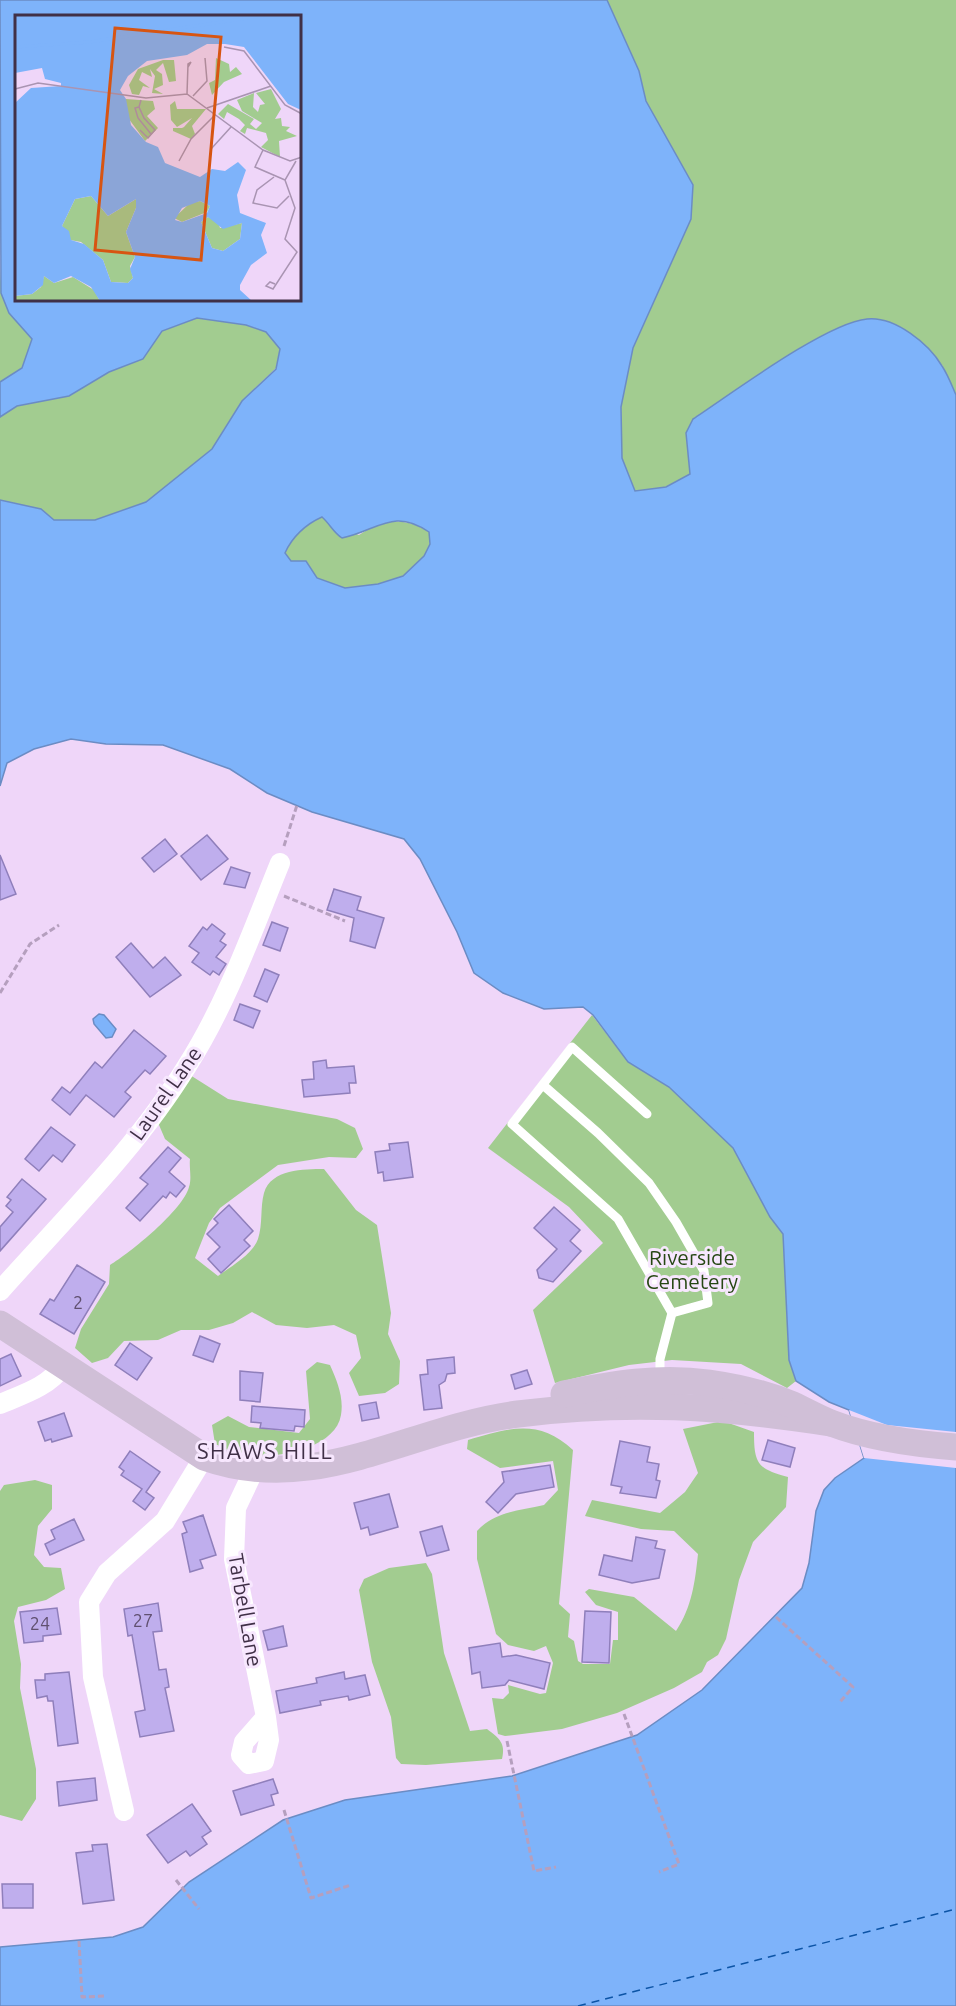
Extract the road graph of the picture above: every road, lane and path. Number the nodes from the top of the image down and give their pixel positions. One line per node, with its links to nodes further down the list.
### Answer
1 (297, 805): 2 (path)
2 (280, 862): 3 (street, Laurel Lane)
3 (268, 891): 4 (path); 9 (street, Laurel Lane)
4 (345, 921)
5 (59, 925): 6 (path)
6 (0, 993)
7 (543, 1085): 8 (lane); 10 (lane); 10 (lane)
8 (647, 1114)
9 (0, 1291)
10 (672, 1313): 13 (lane)
11 (0, 1324): 12 (main road)
12 (64, 1365): 14 (street); 18 (main road)
13 (660, 1379): 15 (main road); 16 (main road)
14 (0, 1404)
15 (516, 1414): 16 (main road); 19 (main road)
16 (831, 1423): 17 (main road)
17 (956, 1447)
18 (204, 1457): 19 (main road); 26 (street)
19 (254, 1470): 23 (street, Tarbell Lane)
20 (776, 1617): 21 (path)
21 (840, 1702)
22 (624, 1714): 28 (path)
23 (266, 1717)
24 (507, 1741): 27 (path)
25 (284, 1810): 30 (path)
26 (124, 1811)
27 (556, 1867)
28 (659, 1872)
29 (176, 1880): 31 (path)
30 (351, 1885)
31 (199, 1909)
32 (80, 1941): 33 (path)
33 (105, 1996)

